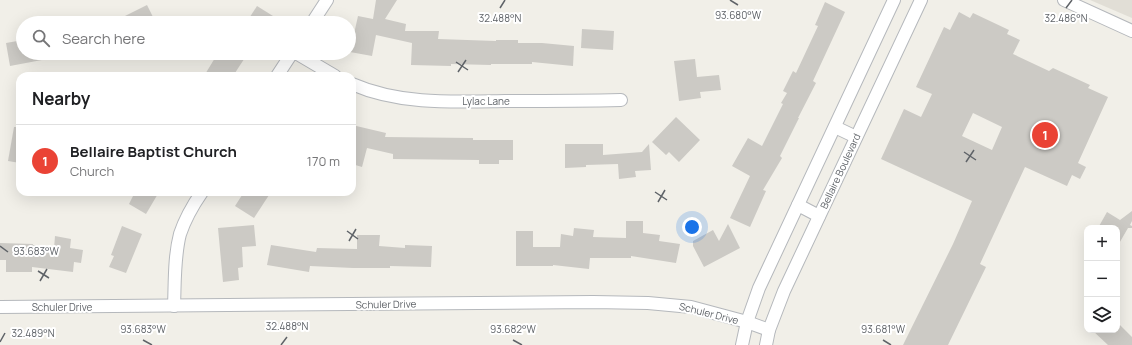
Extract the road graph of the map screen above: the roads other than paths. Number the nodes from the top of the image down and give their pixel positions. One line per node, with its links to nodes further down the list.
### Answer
1 (327, 0): 5 (street)
2 (894, 0): 13 (street)
3 (921, 0): 14 (street, Bellaire Boulevard)
4 (1064, 0): 6 (street)
5 (317, 16)
6 (1132, 31)
7 (287, 60): 9 (street)
8 (308, 60): 10 (street)
9 (280, 72)
10 (328, 72)
11 (356, 86): 12 (street, Lylac Lane)
12 (621, 100)
13 (835, 127): 14 (street); 16 (street)
14 (856, 137): 17 (street, Bellaire Boulevard)
15 (200, 196): 18 (street)
16 (798, 205): 17 (street); 20 (street)
17 (819, 216): 21 (street, Bellaire Boulevard)
18 (174, 306): 19 (street, Schuler Drive); 20 (street, Schuler Drive)
19 (0, 307)
20 (747, 322): 21 (street, Schuler Drive); 22 (street)
21 (769, 330): 23 (street, Bellaire Boulevard)
22 (742, 345)
23 (766, 345)

